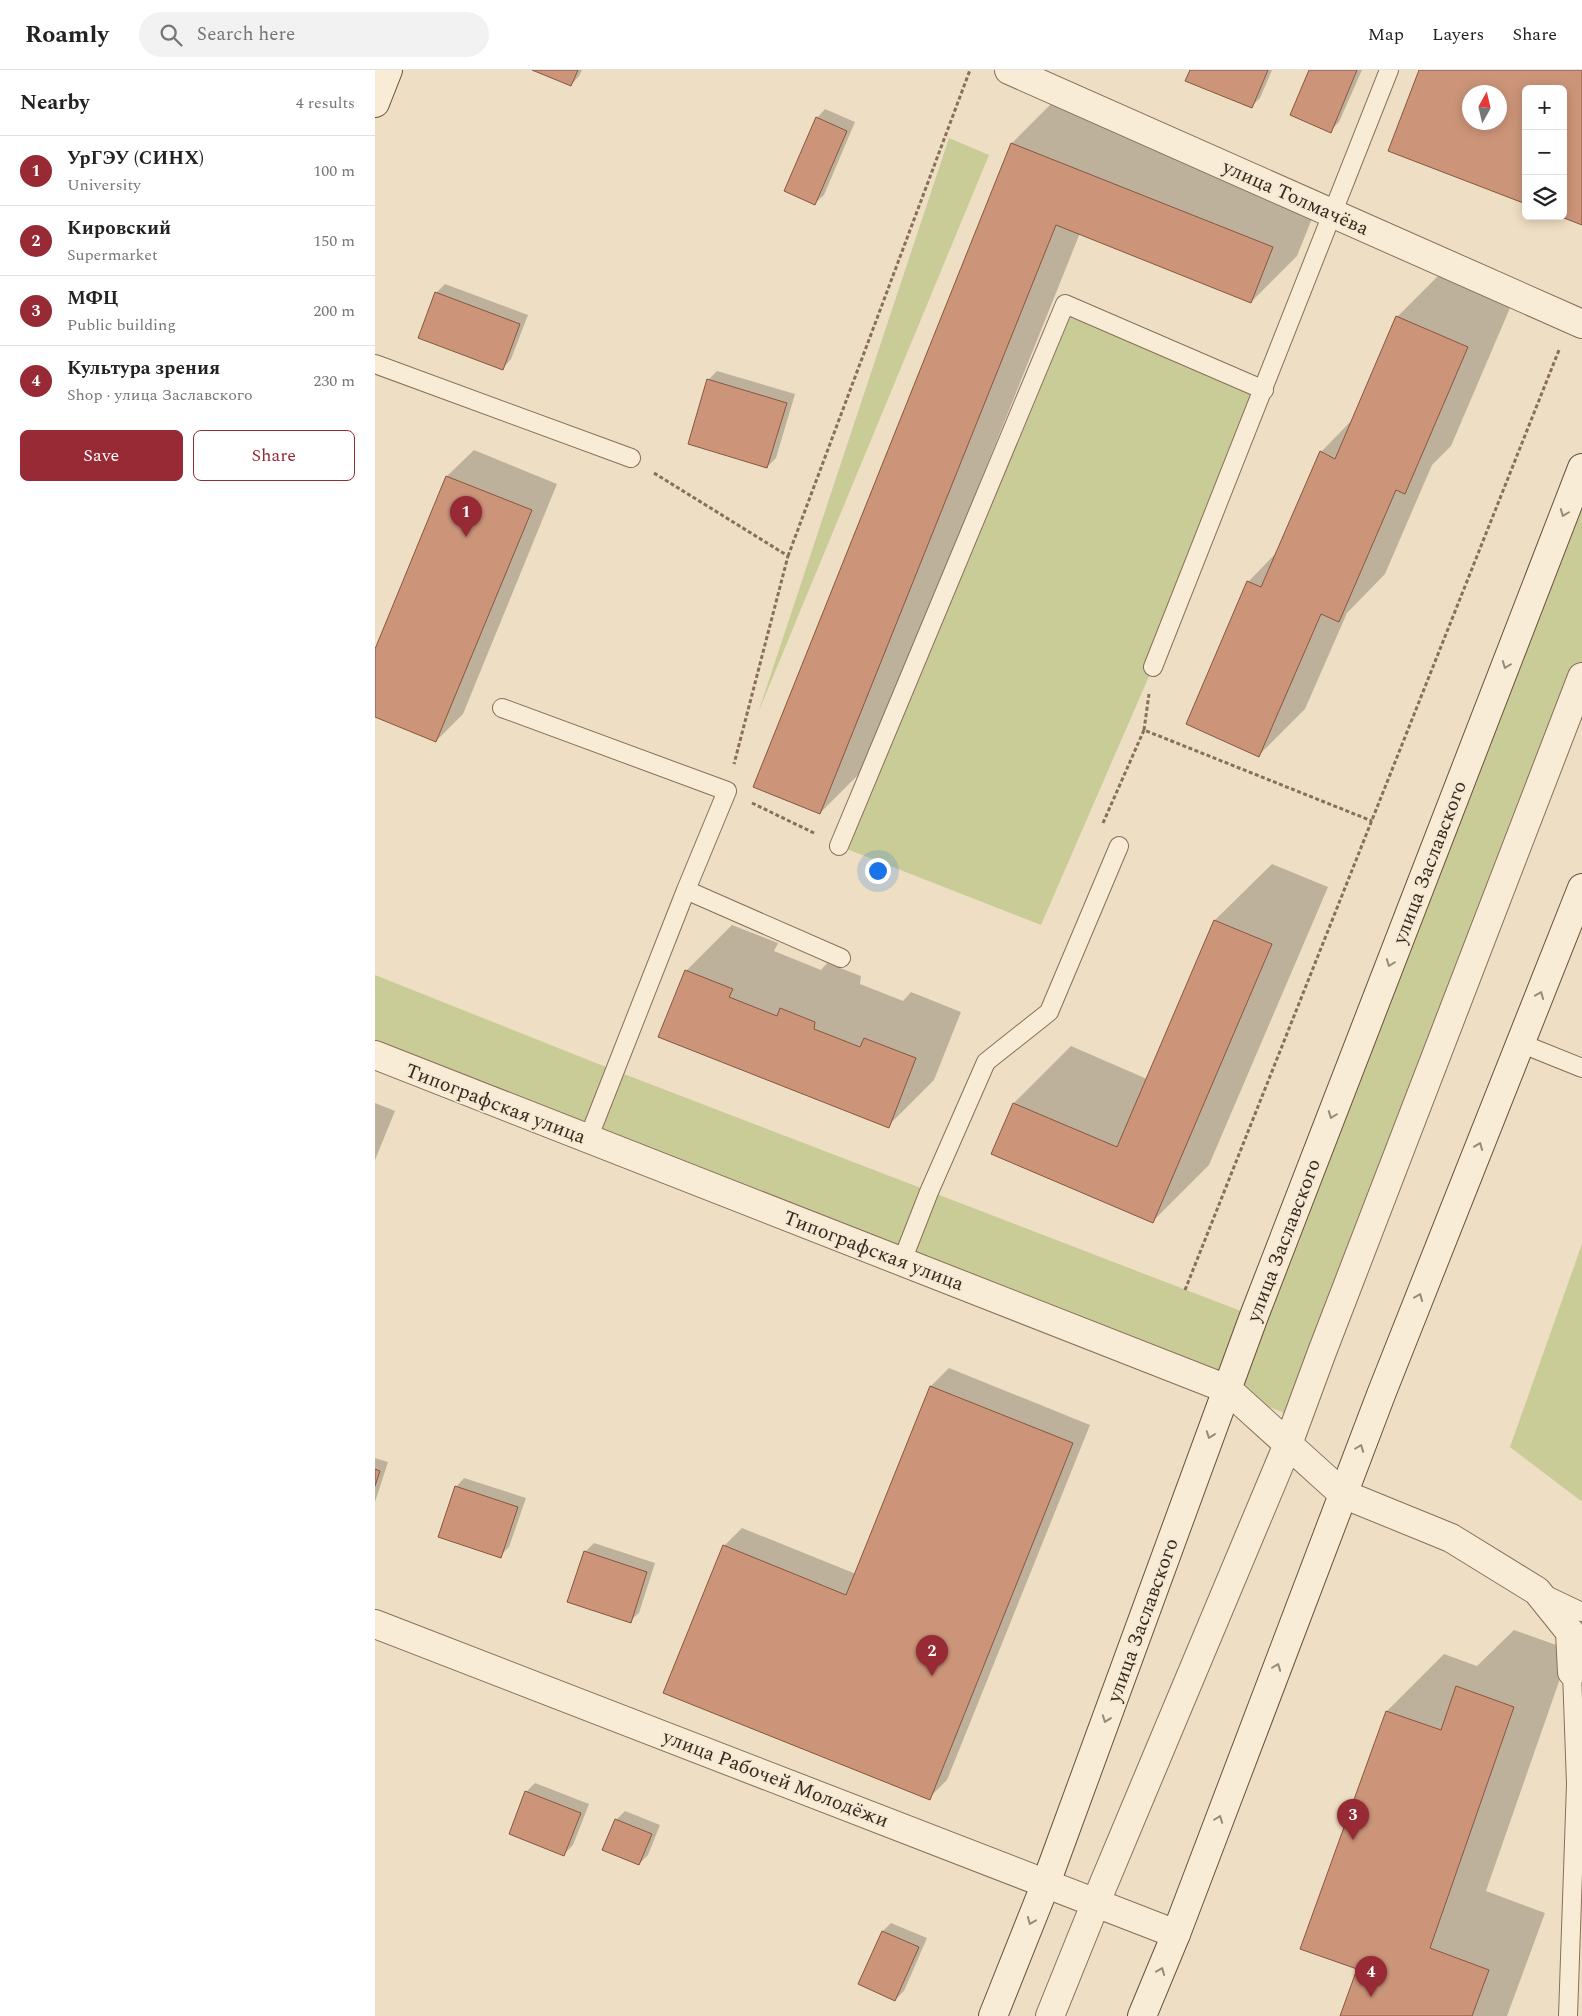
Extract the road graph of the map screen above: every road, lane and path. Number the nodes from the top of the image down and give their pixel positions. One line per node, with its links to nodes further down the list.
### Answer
1 (387, 70): 5 (street)
2 (970, 70): 12 (path)
3 (1009, 70): 6 (street, улица Толмачёва)
4 (1389, 70): 6 (lane)
5 (375, 103)
6 (1333, 213): 7 (street, улица Толмачёва); 9 (lane)
7 (1577, 322): 18 (path)
8 (375, 364): 10 (lane)
9 (1264, 390): 13 (lane); 19 (lane)
10 (631, 458): 12 (path)
11 (1582, 468): 30 (street, улица Заславского, one-way to 30)
12 (787, 556): 17 (path)
13 (1153, 667): 16 (path)
14 (1582, 677): 31 (street)
15 (502, 708): 17 (lane)
16 (1144, 730): 18 (path); 20 (path)
17 (727, 791): 19 (path); 22 (lane)
18 (1372, 820): 29 (path)
19 (839, 846)
20 (1119, 846): 28 (lane)
21 (1582, 888): 24 (street, one-way to 21)
22 (687, 890): 23 (lane); 27 (lane)
23 (841, 958)
24 (1520, 1043): 26 (lane); 32 (street, one-way to 24)
25 (375, 1055): 27 (street, Типографская улица)
26 (1582, 1068)
27 (589, 1139): 28 (street, Типографская улица)
28 (902, 1261): 30 (street, Типографская улица)
29 (1185, 1290)
30 (1227, 1389): 31 (street, Типографская улица); 38 (street, улица Заславского, one-way to 38)
31 (1288, 1444): 32 (street, Типографская улица); 39 (street)
32 (1343, 1494): 33 (street); 40 (street, one-way to 32)
33 (1537, 1591): 34 (lane); 36 (street)
34 (1582, 1612)
35 (375, 1624): 38 (street, улица Рабочей Молодёжи)
36 (1572, 1672): 37 (lane)
37 (1577, 1879): 44 (lane)
38 (1046, 1882): 39 (street, улица Рабочей Молодёжи); 41 (street, улица Заславского, one-way to 41)
39 (1096, 1902): 40 (street, улица Рабочей Молодёжи); 42 (street)
40 (1176, 1934): 43 (street, one-way to 40)
41 (993, 2016)
42 (1050, 2016)
43 (1142, 2016)
44 (1569, 2016)

